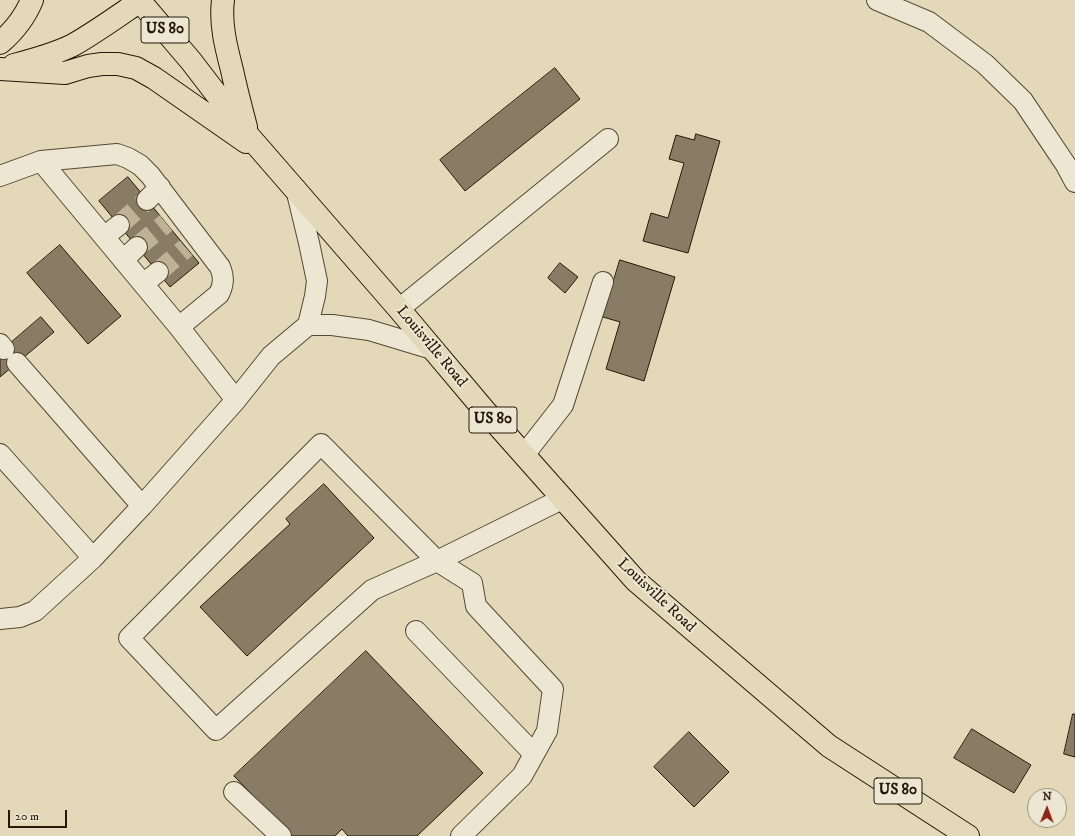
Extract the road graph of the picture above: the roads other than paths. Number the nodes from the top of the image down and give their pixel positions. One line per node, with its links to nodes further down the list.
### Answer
1 (32, 0): 5 (main road)
2 (141, 0): 6 (main road); 7 (main road, Louisville Road / US 80)
3 (223, 0): 7 (main road)
4 (881, 1): 12 (street)
5 (0, 43)
6 (0, 68): 9 (main road)
7 (247, 134): 9 (main road, Louisville Road / US 80)
8 (608, 139): 15 (street)
9 (270, 159): 13 (main road, Louisville Road / US 80)
10 (41, 161): 11 (street); 17 (street); 17 (street)
11 (0, 176)
12 (1075, 182)
13 (296, 189): 15 (main road, Louisville Road / US 80); 16 (street)
14 (603, 282): 22 (street)
15 (399, 309): 18 (main road, Louisville Road / US 80)
16 (308, 325): 18 (street); 20 (street)
17 (178, 326): 20 (street)
18 (432, 349): 22 (main road, Louisville Road / US 80)
19 (7, 352): 24 (street)
20 (236, 400): 24 (street)
21 (0, 454): 25 (street)
22 (524, 455): 23 (main road, Louisville Road / US 80)
23 (562, 499): 26 (street); 33 (main road, Louisville Road / US 80)
24 (142, 506): 25 (street)
25 (93, 558): 27 (street)
26 (437, 561): 26 (street); 29 (street)
27 (0, 619)
28 (416, 631): 29 (street)
29 (534, 754): 32 (street)
30 (234, 792): 31 (street)
31 (280, 836)
32 (461, 836)
33 (968, 836)

